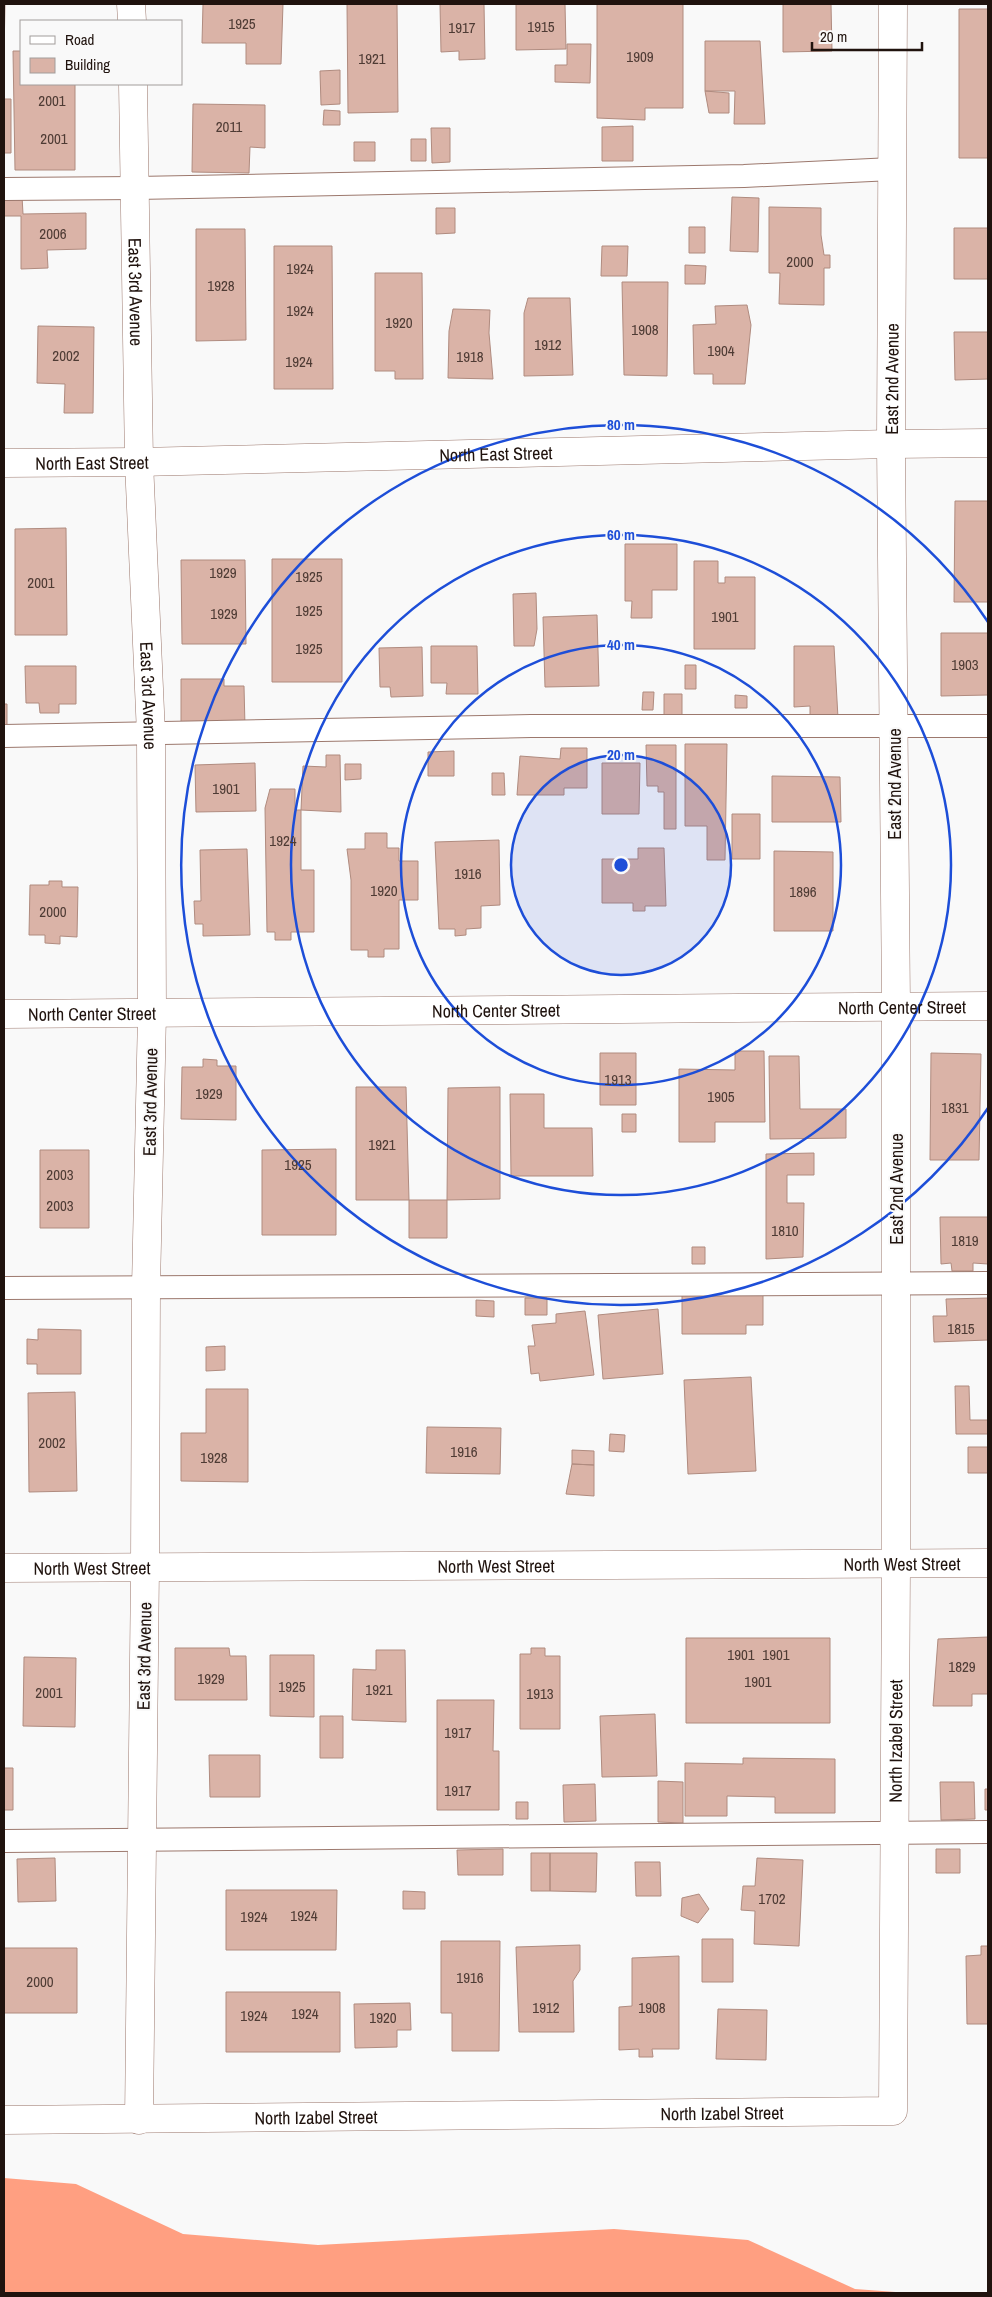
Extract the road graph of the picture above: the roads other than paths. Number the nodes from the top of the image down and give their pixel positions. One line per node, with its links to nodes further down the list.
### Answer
1 (132, 4): 3 (street)
2 (893, 4): 5 (street, East 2nd Avenue)
3 (132, 20)
4 (133, 85): 6 (street, East 3rd Avenue)
5 (892, 169): 6 (lane); 9 (street, East 2nd Avenue)
6 (136, 188): 7 (lane); 10 (street, East 3rd Avenue)
7 (4, 189)
8 (988, 443): 9 (street, North East Street)
9 (891, 444): 10 (street, North East Street); 12 (street, East 2nd Avenue)
10 (139, 462): 11 (street, North East Street); 14 (street, East 3rd Avenue)
11 (4, 463)
12 (893, 726): 13 (lane); 14 (lane); 16 (street, East 2nd Avenue)
13 (988, 726)
14 (151, 734): 15 (lane); 19 (street, East 3rd Avenue)
15 (4, 736)
16 (896, 1006): 17 (street, North Center Street); 19 (street, North Center Street); 21 (street, East 2nd Avenue)
17 (988, 1006)
18 (4, 1014): 19 (street, North Center Street)
19 (152, 1014): 22 (street, East 3rd Avenue)
20 (988, 1283): 21 (lane)
21 (896, 1284): 22 (lane); 25 (street, East 2nd Avenue)
22 (146, 1287): 23 (lane); 26 (street, East 3rd Avenue)
23 (4, 1288)
24 (988, 1563): 25 (street, North West Street)
25 (896, 1564): 26 (street, North West Street); 29 (street, North Izabel Street)
26 (145, 1567): 27 (street, North West Street); 30 (street, East 3rd Avenue)
27 (4, 1568)
28 (988, 1832): 29 (lane)
29 (894, 1833): 30 (lane); 33 (street, North Izabel Street)
30 (143, 1840): 31 (lane); 33 (street, East 3rd Avenue)
31 (4, 1841)
32 (4, 2120): 33 (street, North Izabel Street)
33 (139, 2120)

